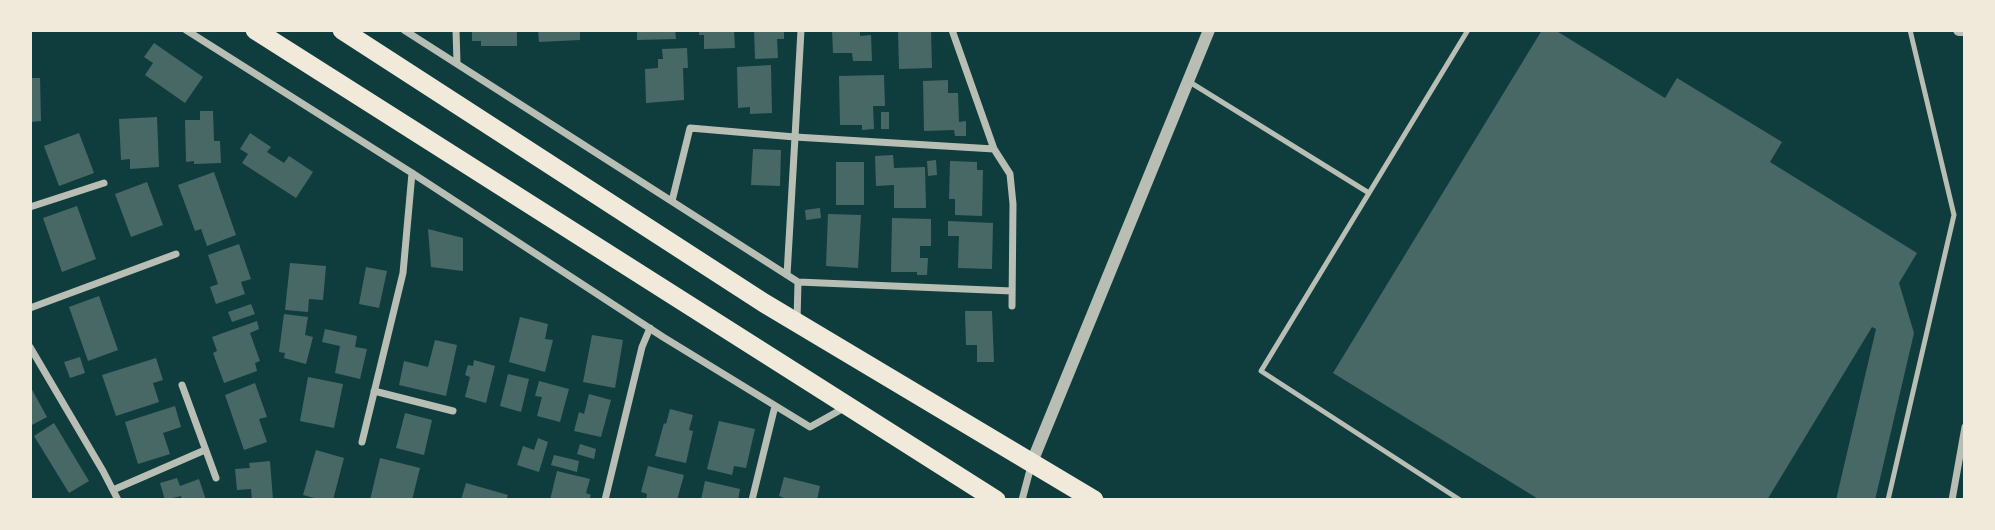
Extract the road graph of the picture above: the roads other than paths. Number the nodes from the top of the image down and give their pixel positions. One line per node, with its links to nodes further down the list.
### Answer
1 (186, 30): 17 (street)
2 (255, 30): 34 (highway)
3 (342, 30): 28 (highway)
4 (404, 30): 13 (street)
5 (456, 30): 13 (street)
6 (800, 30): 15 (street)
7 (952, 30): 16 (street)
8 (1209, 30): 14 (street)
9 (1468, 30): 19 (lane)
10 (1910, 30): 49 (lane)
11 (1959, 30): 12 (street)
12 (1965, 30)
13 (457, 63): 20 (street)
14 (1188, 81): 19 (lane); 39 (street)
15 (795, 137): 16 (street); 20 (street); 23 (street)
16 (994, 149): 25 (street)
17 (412, 173): 29 (street); 32 (street)
18 (104, 183): 21 (street)
19 (1370, 192): 48 (lane)
20 (672, 201): 23 (street)
21 (30, 207)
22 (176, 254): 27 (street)
23 (787, 275): 24 (street)
24 (798, 282): 25 (street); 28 (street)
25 (1012, 291): 26 (street)
26 (1012, 306)
27 (30, 308)
28 (797, 322): 39 (highway)
29 (650, 328): 33 (street); 43 (street)
30 (30, 347): 41 (street)
31 (182, 385): 38 (street)
32 (374, 391): 35 (street); 37 (street)
33 (775, 406): 34 (street); 44 (street)
34 (848, 406): 45 (highway)
35 (453, 411)
36 (1965, 427): 50 (street)
37 (362, 442)
38 (205, 450): 40 (street); 41 (street)
39 (1032, 462): 46 (street); 47 (highway)
40 (216, 478)
41 (113, 490): 42 (street)
42 (118, 500)
43 (605, 500)
44 (752, 500)
45 (996, 500)
46 (1022, 500)
47 (1094, 500)
48 (1460, 500)
49 (1888, 500)
50 (1952, 500)

